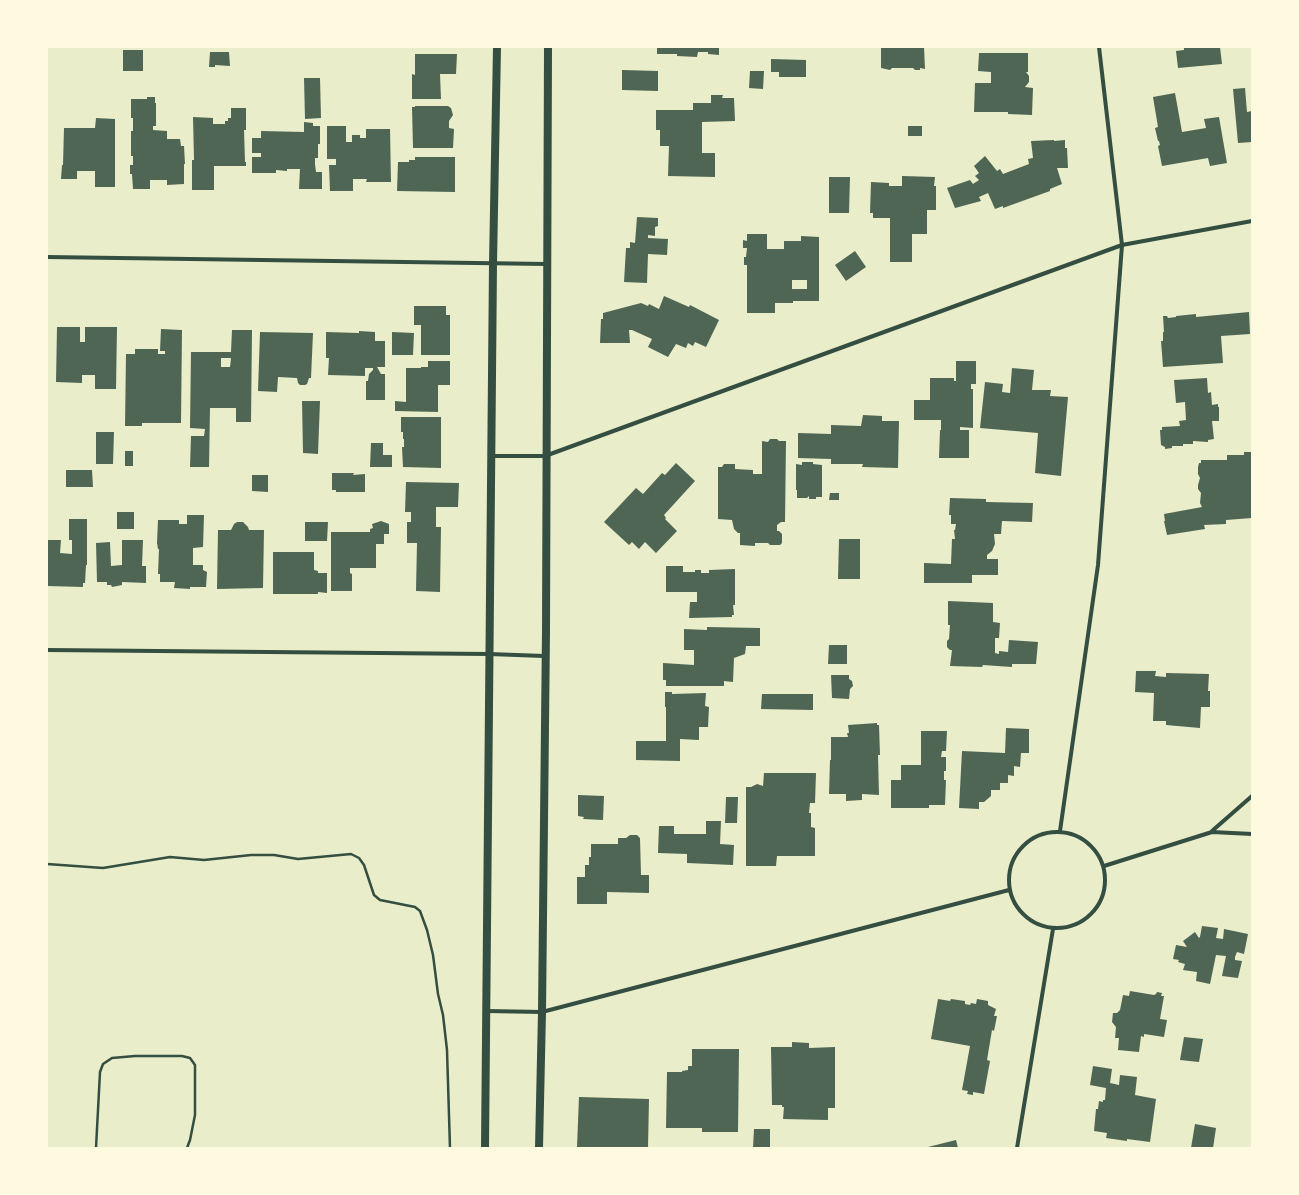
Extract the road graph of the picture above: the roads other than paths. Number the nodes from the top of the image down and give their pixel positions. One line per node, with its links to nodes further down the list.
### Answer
1 (497, 47): 7 (main road)
2 (548, 47): 8 (main road)
3 (1099, 47): 5 (street)
4 (1252, 221): 5 (street)
5 (1122, 245): 10 (street); 15 (street)
6 (47, 257): 7 (street)
7 (493, 264): 8 (street); 9 (main road)
8 (547, 264): 10 (main road)
9 (492, 456): 10 (street); 12 (main road)
10 (546, 456): 13 (main road)
11 (47, 650): 12 (street)
12 (489, 654): 13 (street); 21 (main road)
13 (544, 656): 22 (main road)
14 (1252, 796): 16 (street)
15 (1060, 831): 18 (street); 19 (street)
16 (1212, 832): 17 (street); 18 (street)
17 (1252, 834)
18 (1104, 866): 20 (street)
19 (1009, 890): 20 (street); 22 (street)
20 (1053, 929): 25 (street)
21 (486, 1011): 22 (street); 23 (main road)
22 (542, 1012): 24 (main road)
23 (485, 1148)
24 (539, 1148)
25 (1017, 1148)

